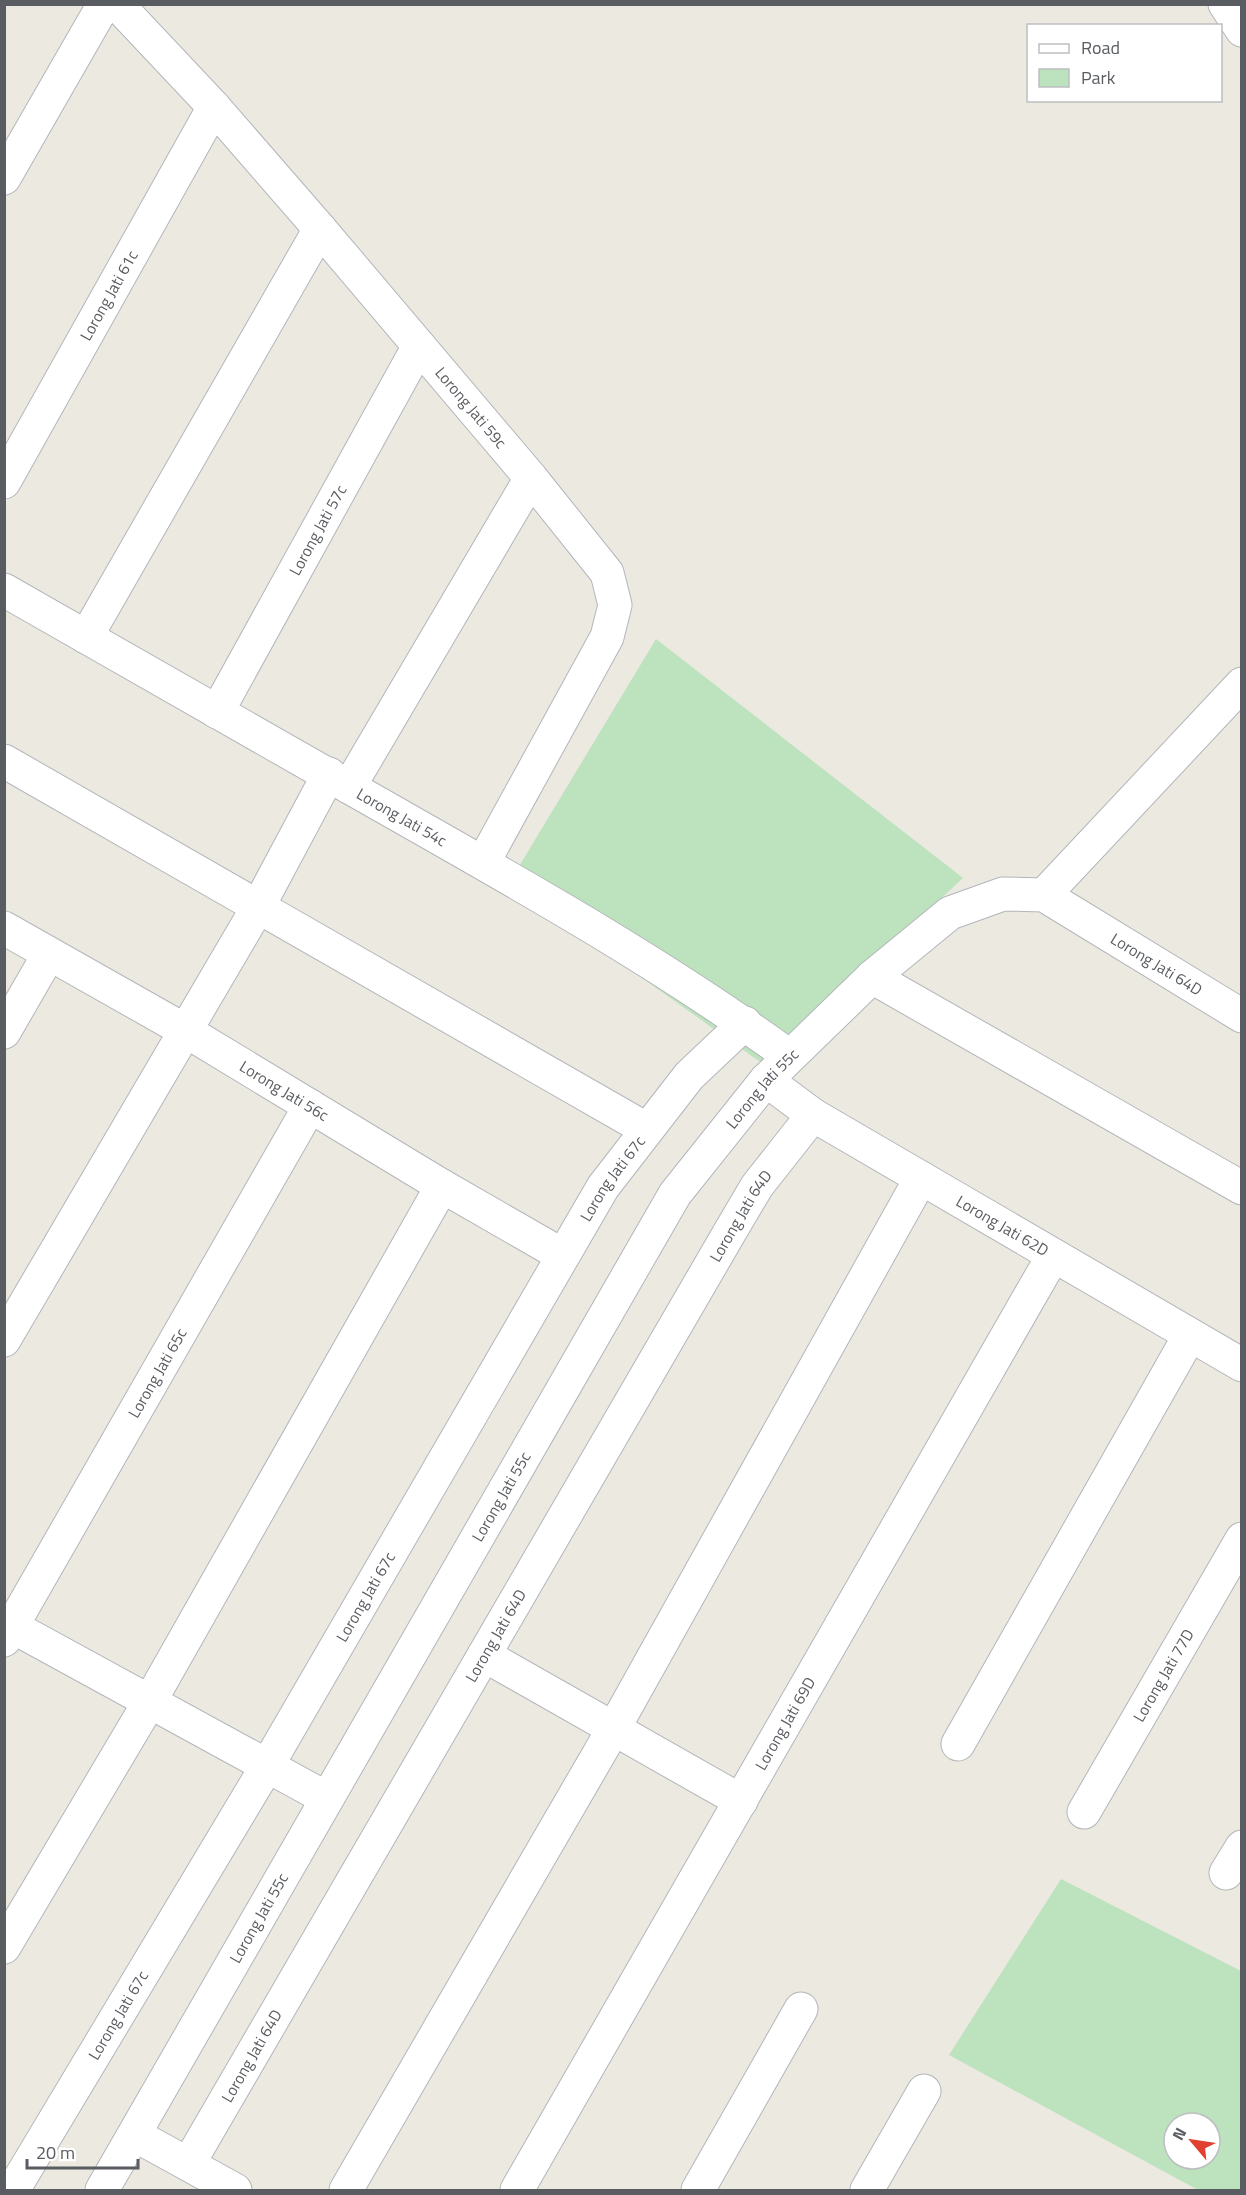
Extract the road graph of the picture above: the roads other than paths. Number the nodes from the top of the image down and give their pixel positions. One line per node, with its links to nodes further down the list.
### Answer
1 (104, 4): 6 (street)
2 (117, 4): 5 (street, Lorong Jati 59c)
3 (1225, 4): 4 (street)
4 (1242, 30)
5 (214, 107): 7 (street, Lorong Jati 59c); 10 (street, Lorong Jati 61c)
6 (4, 178)
7 (320, 229): 8 (street, Lorong Jati 59c); 12 (street)
8 (419, 346): 9 (street, Lorong Jati 59c); 14 (street, Lorong Jati 57c)
9 (531, 478): 16 (street); 17 (street, Lorong Jati 59c)
10 (4, 482)
11 (4, 590): 12 (street, Lorong Jati 54c)
12 (86, 637): 14 (street, Lorong Jati 54c)
13 (1242, 684): 18 (street)
14 (217, 712): 16 (street, Lorong Jati 54c)
15 (4, 761): 19 (street)
16 (339, 780): 17 (street, Lorong Jati 54c); 19 (street)
17 (484, 861): 24 (street, Lorong Jati 54c)
18 (1044, 895): 22 (street, Lorong Jati 55c); 23 (street, Lorong Jati 64D)
19 (258, 907): 25 (street); 31 (street)
20 (4, 928): 21 (street, Lorong Jati 56c)
21 (50, 954): 25 (street, Lorong Jati 56c); 26 (street)
22 (872, 977): 27 (street, Lorong Jati 55c); 34 (street)
23 (1242, 1016)
24 (745, 1023): 27 (street, Lorong Jati 54c); 31 (street, Lorong Jati 67c)
25 (186, 1031): 29 (street, Lorong Jati 56c); 38 (street)
26 (4, 1032)
27 (789, 1056): 28 (street, Lorong Jati 55c)
28 (766, 1080): 30 (street, Lorong Jati 62D); 47 (street, Lorong Jati 55c)
29 (310, 1106): 33 (street, Lorong Jati 56c); 41 (street, Lorong Jati 65c)
30 (813, 1115): 32 (street, Lorong Jati 62D); 42 (street, Lorong Jati 64D)
31 (646, 1129): 35 (street, Lorong Jati 67c)
32 (921, 1178): 36 (street, Lorong Jati 62D); 44 (street)
33 (442, 1186): 35 (street, Lorong Jati 56c); 43 (street)
34 (1242, 1188)
35 (562, 1255): 46 (street, Lorong Jati 67c)
36 (1053, 1256): 37 (street, Lorong Jati 62D); 48 (street, Lorong Jati 69D)
37 (1190, 1335): 39 (street, Lorong Jati 62D); 45 (street)
38 (4, 1340)
39 (1242, 1365)
40 (1242, 1539): 49 (street, Lorong Jati 77D)
41 (7, 1629): 43 (street)
42 (484, 1655): 44 (street); 54 (street, Lorong Jati 64D)
43 (150, 1701): 46 (street); 50 (street)
44 (614, 1728): 48 (street); 58 (street)
45 (958, 1744)
46 (267, 1766): 47 (street); 55 (street, Lorong Jati 67c)
47 (326, 1798): 53 (street, Lorong Jati 55c)
48 (741, 1801): 59 (street, Lorong Jati 69D)
49 (1084, 1812)
50 (4, 1947)
51 (801, 2009): 60 (street)
52 (924, 2091): 61 (street)
53 (135, 2135): 54 (street); 56 (street, Lorong Jati 55c)
54 (189, 2163): 57 (street)
55 (13, 2190)
56 (102, 2190)
57 (235, 2190)
58 (346, 2190)
59 (517, 2190)
60 (698, 2190)
61 (867, 2190)

